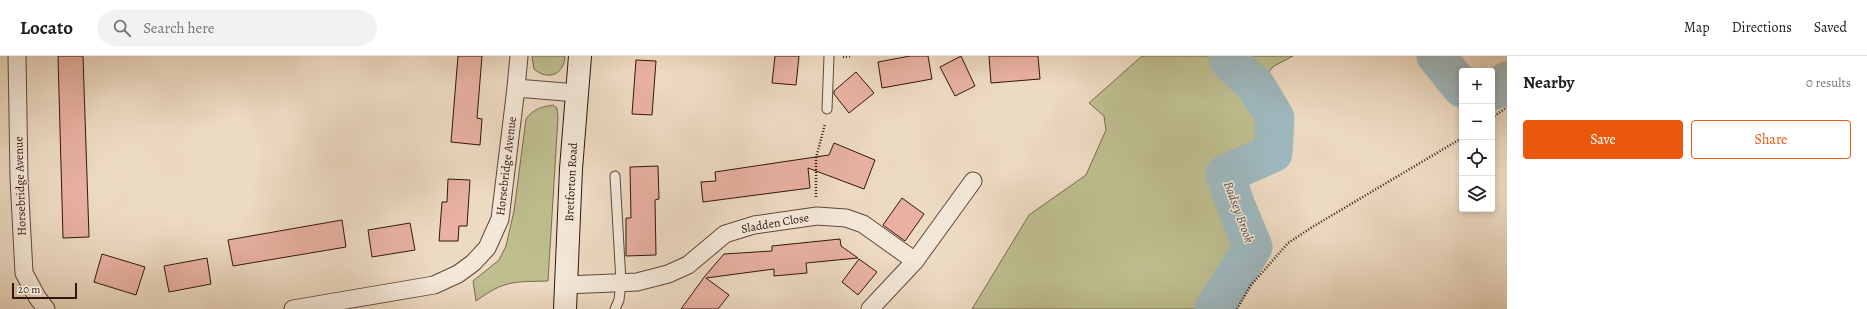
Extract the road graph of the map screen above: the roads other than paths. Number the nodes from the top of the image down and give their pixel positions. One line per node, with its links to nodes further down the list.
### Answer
1 (17, 56): 13 (street, Horsebridge Avenue)
2 (519, 56): 5 (street, Horsebridge Avenue)
3 (580, 56): 6 (main road, Bretforton Road)
4 (829, 56): 7 (lane)
5 (516, 88): 6 (street); 14 (street, Horsebridge Avenue)
6 (577, 93): 12 (main road, Bretforton Road)
7 (827, 114)
8 (615, 176): 11 (lane)
9 (973, 181): 10 (street)
10 (915, 261): 11 (street, Sladden Close); 17 (street)
11 (620, 282): 12 (street, Sladden Close); 16 (lane)
12 (566, 285): 15 (main road, Bretforton Road)
13 (46, 309)
14 (293, 309)
15 (565, 309)
16 (615, 309)
17 (870, 309)

